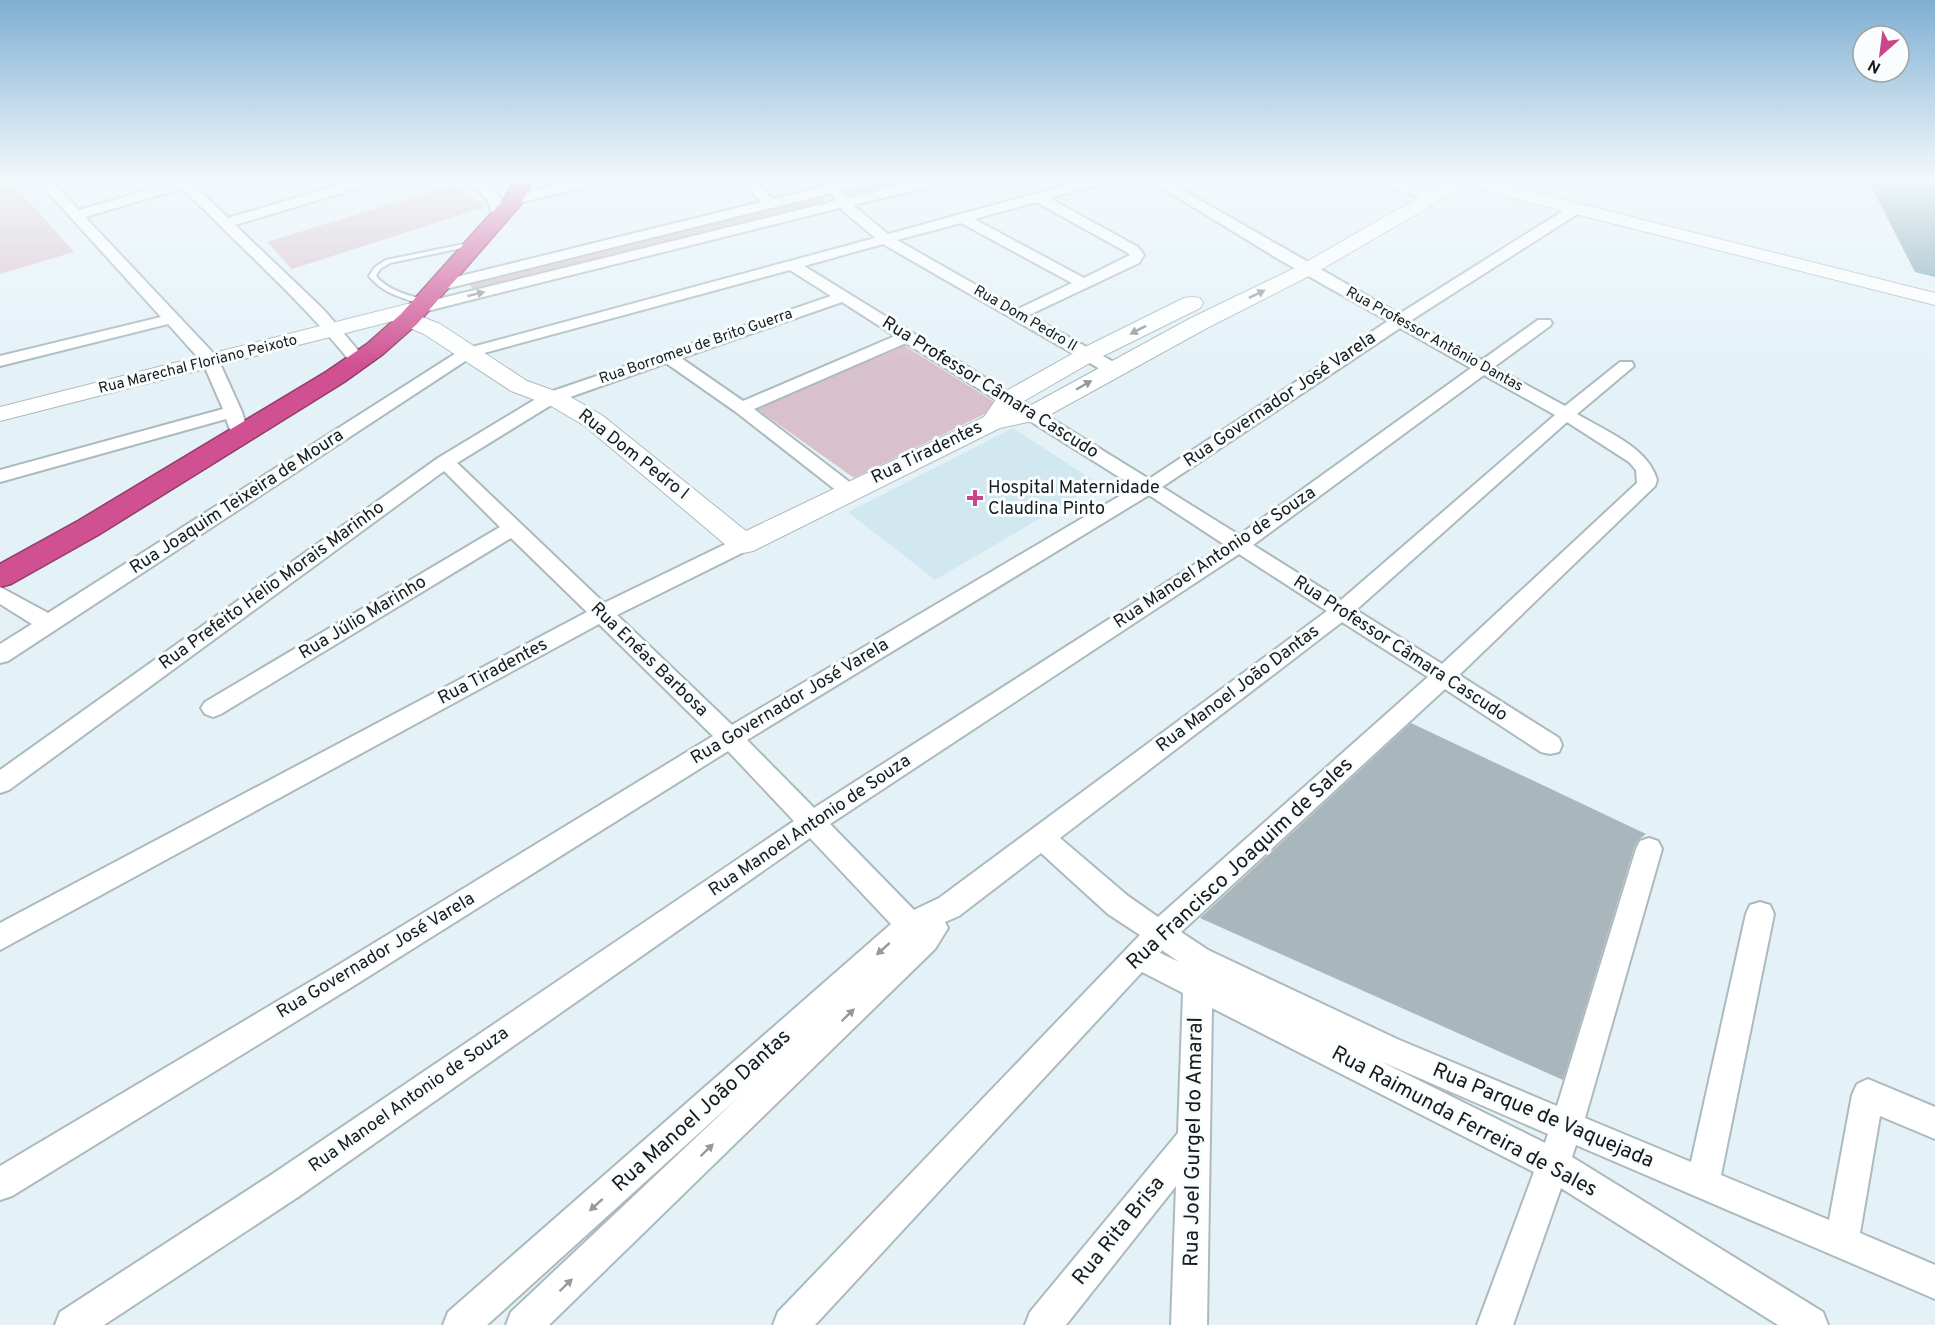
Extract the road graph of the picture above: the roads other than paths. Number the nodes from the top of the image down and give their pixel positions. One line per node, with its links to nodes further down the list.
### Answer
1 (102, 242): 28 (street)
2 (243, 242): 32 (street)
3 (639, 242): 24 (street)
4 (685, 242): 24 (street, one-way to 4)
5 (879, 242): 16 (street, Rua Joaquim Teixeira de Moura)
6 (889, 242): 27 (street, Rua Dom Pedro II)
7 (1006, 242): 20 (street)
8 (1117, 242): 20 (street)
9 (1259, 242): 15 (street, Rua Professor Antônio Dantas)
10 (1315, 242): 15 (street, Rua Tiradentes)
11 (1348, 242): 18 (street, Rua Tiradentes)
12 (1524, 242): 29 (street, Rua Governador José Varela)
13 (1703, 242): 19 (street)
14 (474, 244): 24 (highway); 24 (lane)
15 (1285, 257): 17 (street, Rua Tiradentes); 18 (street, Rua Professor Antônio Dantas)
16 (793, 265): 22 (street, Rua Professor Câmara Cascudo); 35 (street, Rua Joaquim Teixeira de Moura)
17 (1265, 267)
18 (1308, 269): 29 (street, Rua Professor Antônio Dantas); 30 (street, Rua Tiradentes, one-way to 18)
19 (1838, 275): 23 (street); 25 (street)
20 (1083, 283): 27 (street)
21 (1215, 292): 26 (street, Rua Tiradentes)
22 (843, 297): 33 (street, Rua Professor Câmara Cascudo); 36 (street, Rua Borromeu de Brito Guerra)
23 (1935, 299)
24 (417, 306): 32 (street, Rua Marechal Floriano Peixoto); 35 (street, Rua Dom Pedro I); 39 (highway)
25 (1935, 306)
26 (1174, 312): 30 (street); 34 (street, Rua Tiradentes, one-way to 34)
27 (1019, 314): 34 (street, Rua Dom Pedro II)
28 (171, 319): 37 (street); 38 (street)
29 (1398, 321): 41 (street, Rua Professor Antônio Dantas); 54 (street, Rua Governador José Varela)
30 (1199, 323): 42 (street, Rua Tiradentes)
31 (1544, 323): 41 (street, Rua Manoel Antonio de Souza)
32 (336, 330): 38 (street, Rua Marechal Floriano Peixoto); 39 (street)
33 (906, 337): 44 (street, Rua Professor Câmara Cascudo); 45 (street)
34 (1087, 355): 42 (street, Rua Dom Pedro II); 44 (street, Rua Tiradentes)
35 (475, 356): 43 (street, Rua Dom Pedro I); 64 (street, Rua Joaquim Teixeira de Moura)
36 (668, 357): 43 (street, Rua Borromeu de Brito Guerra); 45 (street)
37 (0, 361)
38 (212, 361): 46 (street, Rua Marechal Floriano Peixoto); 50 (street)
39 (359, 361): 50 (highway)
40 (1626, 366): 48 (street, Rua Manoel João Dantas)
41 (1482, 368): 48 (street, Rua Professor Antônio Dantas); 59 (street, Rua Manoel Antonio de Souza)
42 (1113, 369): 47 (street, Rua Tiradentes, one-way to 42)
43 (550, 398): 51 (street, Rua Prefeito Helio Morais Marinho); 58 (street, Rua Dom Pedro I)
44 (1008, 400): 47 (street, Rua Professor Câmara Cascudo); 49 (street, Rua Tiradentes)
45 (742, 408): 55 (street)
46 (0, 414)
47 (1033, 414): 49 (street, Rua Tiradentes); 54 (street, Rua Professor Câmara Cascudo)
48 (1566, 414): 52 (street, Rua Professor Antônio Dantas); 62 (street, Rua Manoel João Dantas)
49 (993, 422): 55 (street, Rua Tiradentes)
50 (237, 424): 53 (street); 56 (highway)
51 (445, 462): 57 (street, Rua Enéas Barbosa); 70 (street, Rua Prefeito Helio Morais Marinho)
52 (1645, 469): 66 (street, Rua Francisco Joaquim de Sales)
53 (0, 476)
54 (1149, 487): 59 (street, Rua Professor Câmara Cascudo); 68 (street, Rua Governador José Varela)
55 (849, 491): 58 (street, Rua Tiradentes)
56 (88, 528): 60 (highway); 61 (highway)
57 (513, 528): 63 (street, Rua Enéas Barbosa); 67 (street, Rua Júlio Marinho)
58 (743, 544): 63 (street, Rua Tiradentes)
59 (1239, 545): 62 (street, Rua Professor Câmara Cascudo); 71 (street, Rua Manoel Antonio de Souza)
60 (0, 577)
61 (0, 593): 64 (street)
62 (1342, 611): 66 (street, Rua Professor Câmara Cascudo); 72 (street, Rua Manoel João Dantas)
63 (601, 614): 68 (street, Rua Enéas Barbosa); 76 (street, Rua Tiradentes)
64 (48, 623): 65 (street, Rua Joaquim Teixeira de Moura)
65 (0, 655)
66 (1443, 677): 69 (street, Rua Professor Câmara Cascudo); 77 (street, Rua Francisco Joaquim de Sales)
67 (213, 708)
68 (730, 738): 71 (street, Rua Enéas Barbosa); 84 (street, Rua Governador José Varela)
69 (1550, 745)
70 (0, 783)
71 (811, 823): 75 (street, Rua Enéas Barbosa); 87 (street, Rua Manoel Antonio de Souza)
72 (1041, 837): 75 (street, Rua Manoel João Dantas); 77 (street, Rua Raimunda Ferreira de Sales)
73 (1649, 849): 80 (street)
74 (1760, 914): 83 (street)
75 (918, 933): 88 (street, Rua Manoel João Dantas, one-way to 88); 89 (street, Rua Manoel João Dantas, one-way to 75)
76 (0, 937)
77 (1148, 945): 78 (street, Rua Raimunda Ferreira de Sales); 90 (street, Rua Francisco Joaquim de Sales)
78 (1198, 972): 80 (street, Rua Parque de Vaquejada); 81 (street, Rua Joel Gurgel do Amaral); 82 (street, Rua Raimunda Ferreira de Sales)
79 (1935, 1123): 85 (street)
80 (1567, 1126): 82 (street); 83 (street, Rua Parque de Vaquejada)
81 (1195, 1137): 91 (street, Rua Rita Brisa); 92 (street, Rua Joel Gurgel do Amaral)
82 (1553, 1164): 93 (street); 94 (street, Rua Raimunda Ferreira de Sales)
83 (1703, 1183): 85 (street, Rua Parque de Vaquejada)
84 (0, 1184)
85 (1842, 1242): 86 (street, Rua Parque de Vaquejada)
86 (1935, 1282)
87 (73, 1325)
88 (461, 1325)
89 (524, 1325)
90 (791, 1325)
91 (1042, 1325)
92 (1190, 1325)
93 (1495, 1325)
94 (1810, 1325)

